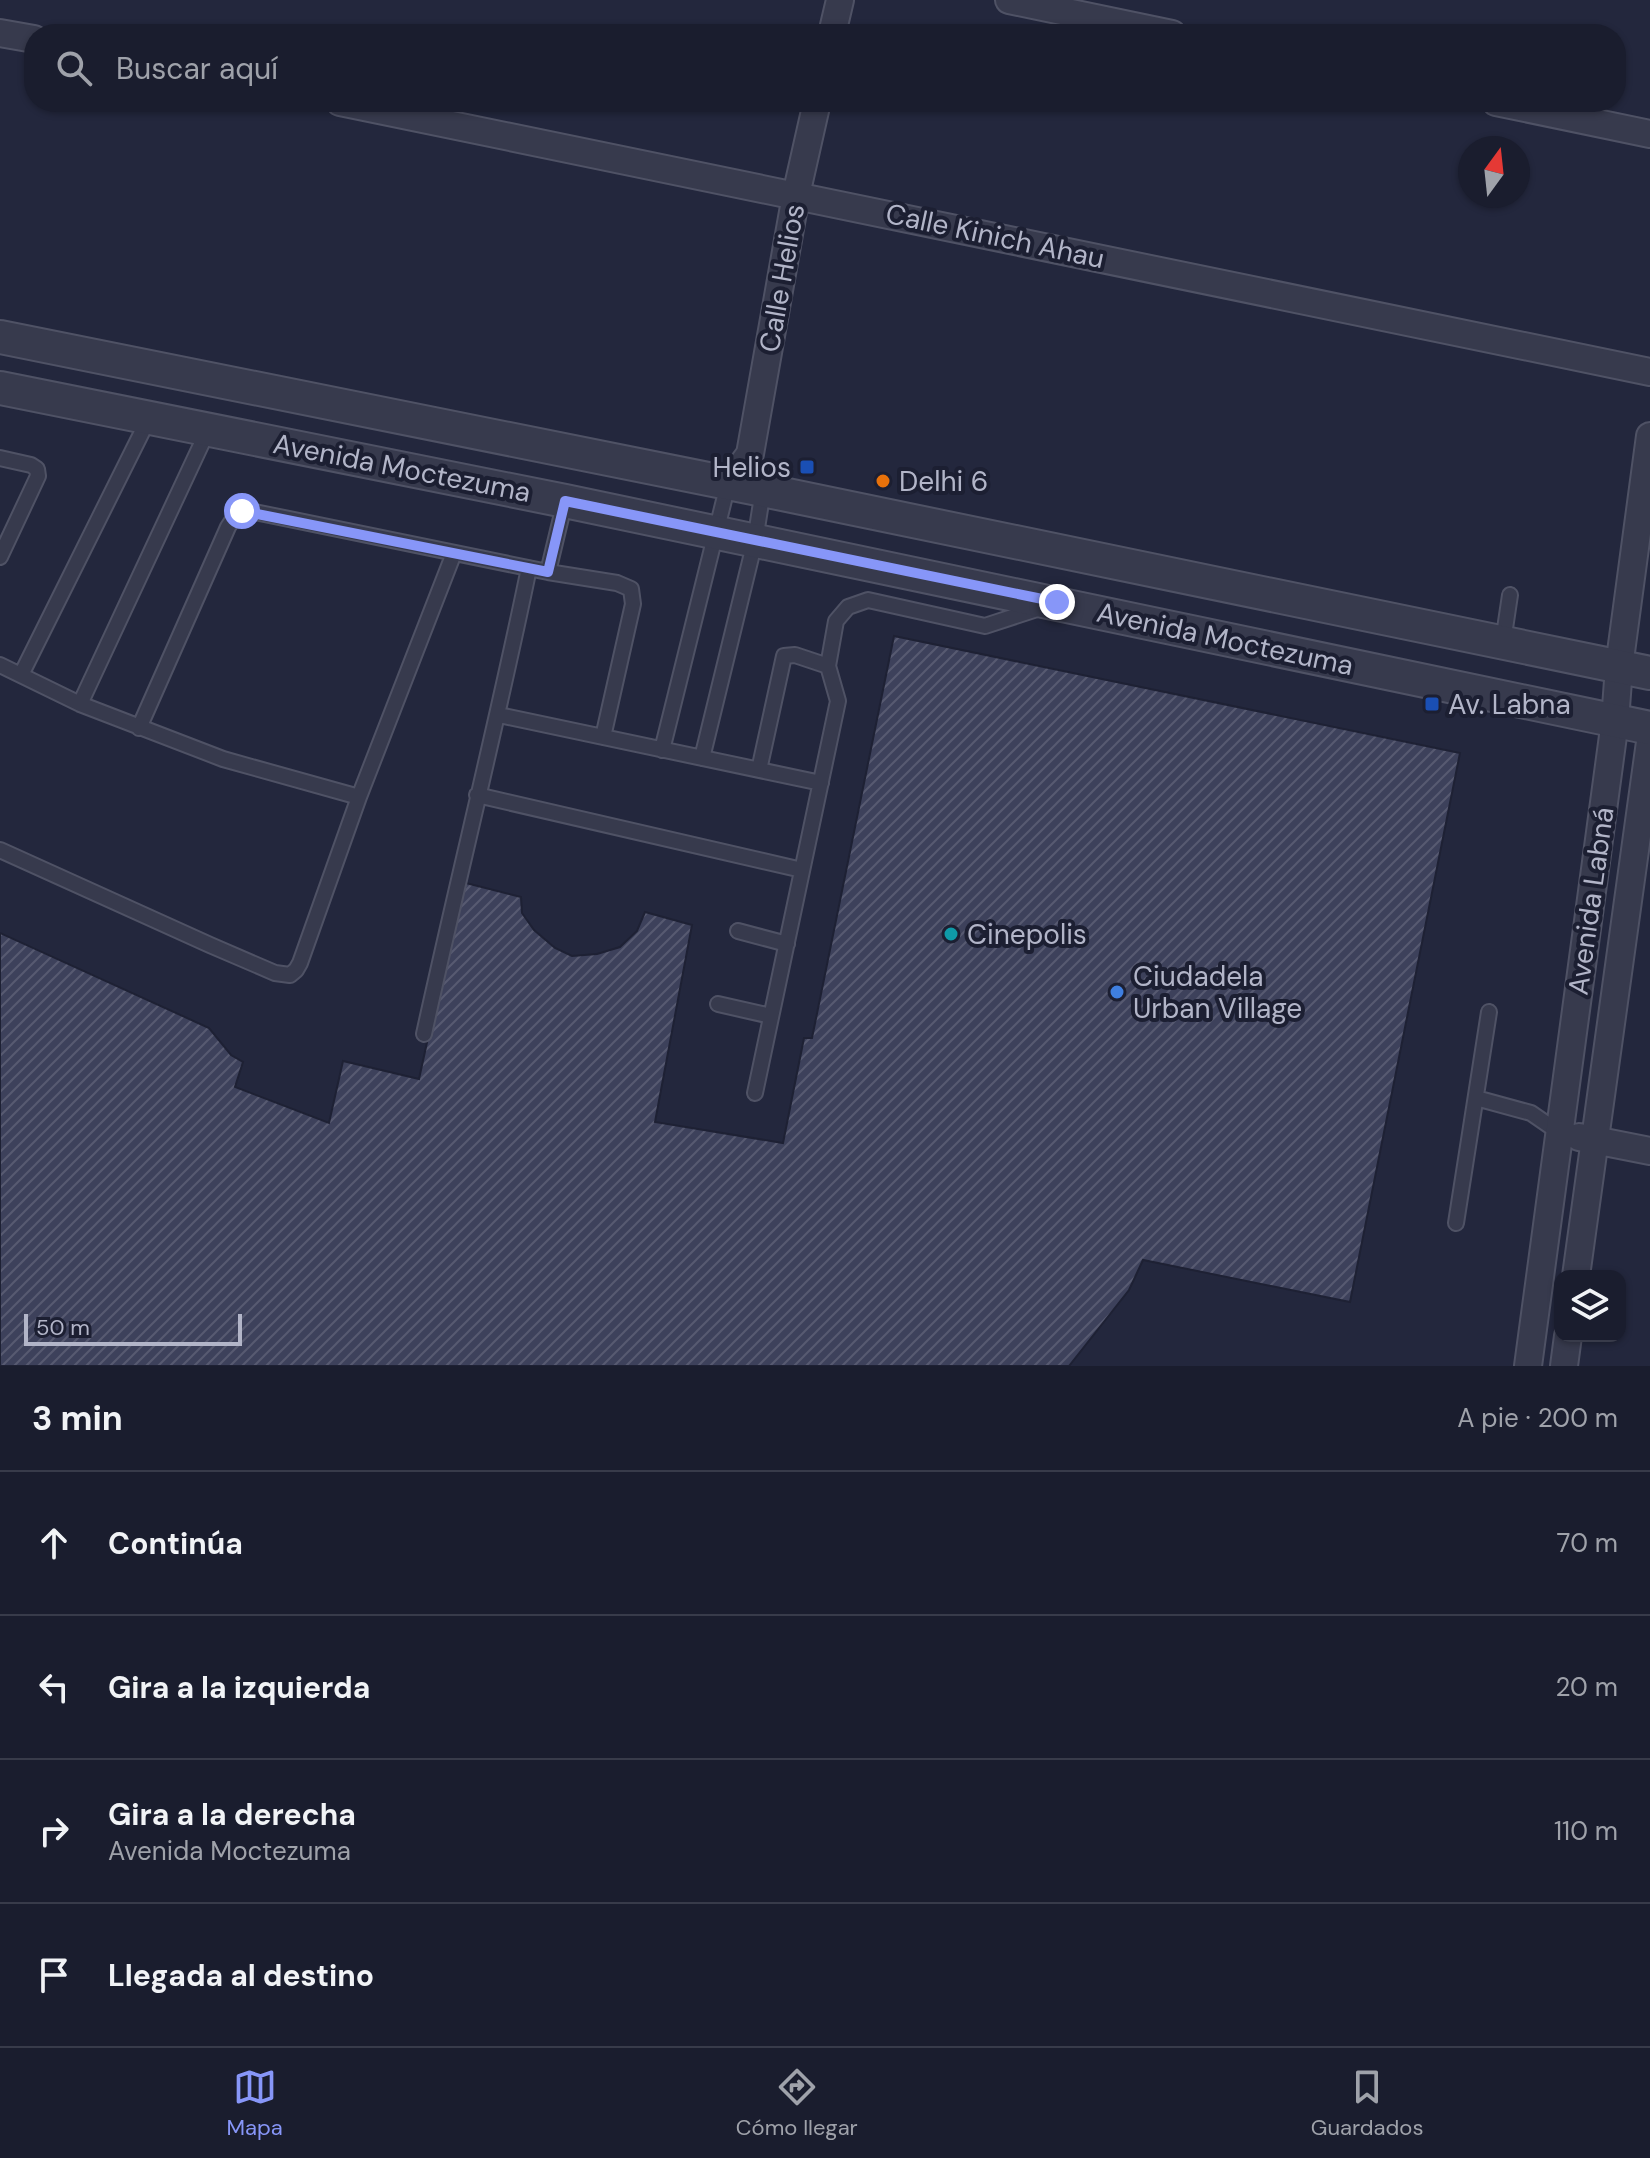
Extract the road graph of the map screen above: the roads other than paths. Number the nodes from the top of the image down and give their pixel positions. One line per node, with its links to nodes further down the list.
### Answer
1 (840, 0): 3 (street)
2 (1009, 0): 4 (street)
3 (834, 24)
4 (1124, 24)
5 (0, 33): 6 (street)
6 (24, 37)
7 (389, 112): 11 (street, Calle Kinich Ahau)
8 (815, 112): 11 (street, Calle Helios)
9 (1544, 112): 10 (street)
10 (1650, 134)
11 (796, 195): 13 (street, Calle Kinich Ahau); 18 (street, Calle Helios)
12 (0, 337): 20 (street, Avenida Moctezuma)
13 (1650, 372)
14 (0, 388): 15 (street, Avenida Moctezuma)
15 (149, 418): 16 (street, Avenida Moctezuma); 35 (lane)
16 (208, 429): 22 (street, Avenida Moctezuma); 36 (lane)
17 (1650, 436): 34 (street, Avenida Labná)
18 (750, 454): 20 (street, Calle Helios); 21 (street, Calle Helios)
19 (0, 458): 26 (lane)
20 (728, 484): 21 (street, Avenida Moctezuma); 23 (lane)
21 (763, 490): 24 (lane); 31 (street, Avenida Moctezuma)
22 (565, 501): 23 (street, Avenida Moctezuma); 28 (lane)
23 (715, 532): 24 (street, Avenida Moctezuma); 43 (lane)
24 (755, 541): 30 (street, Avenida Moctezuma); 44 (lane)
25 (454, 553): 27 (lane); 39 (lane); 48 (lane)
26 (0, 557)
27 (529, 568): 28 (lane); 37 (lane)
28 (548, 572): 41 (lane)
29 (1510, 595): 31 (lane)
30 (1057, 602): 33 (lane); 38 (street, Avenida Moctezuma)
31 (1503, 643): 34 (street, Avenida Moctezuma)
32 (0, 665): 35 (lane)
33 (828, 666): 45 (lane); 46 (lane)
34 (1634, 670): 38 (street, Avenida Labná)
35 (21, 675): 36 (lane)
36 (80, 704): 39 (lane)
37 (499, 715): 41 (lane); 47 (lane)
38 (1615, 721): 40 (street, Avenida Moctezuma); 59 (street, Avenida Labná)
39 (139, 728): 48 (lane)
40 (1650, 728)
41 (603, 737): 43 (lane)
42 (1650, 742): 60 (street, Avenida Labná)
43 (662, 750): 44 (lane)
44 (702, 758): 45 (lane)
45 (759, 770): 46 (lane)
46 (821, 783): 50 (lane)
47 (477, 795): 50 (lane); 56 (lane)
48 (359, 797): 49 (lane)
49 (3, 854)
50 (802, 870): 52 (lane)
51 (738, 931): 52 (lane)
52 (787, 944): 55 (lane)
53 (718, 1004): 55 (lane)
54 (1489, 1012): 58 (lane)
55 (771, 1016): 57 (lane)
56 (424, 1034)
57 (755, 1093)
58 (1476, 1098): 59 (lane); 62 (lane)
59 (1560, 1133): 60 (street); 65 (street, Avenida Labná)
60 (1594, 1140): 61 (street); 63 (street, Avenida Labná)
61 (1650, 1151)
62 (1456, 1223)
63 (1577, 1270)
64 (1567, 1342): 66 (street)
65 (1528, 1366)
66 (1564, 1366)

